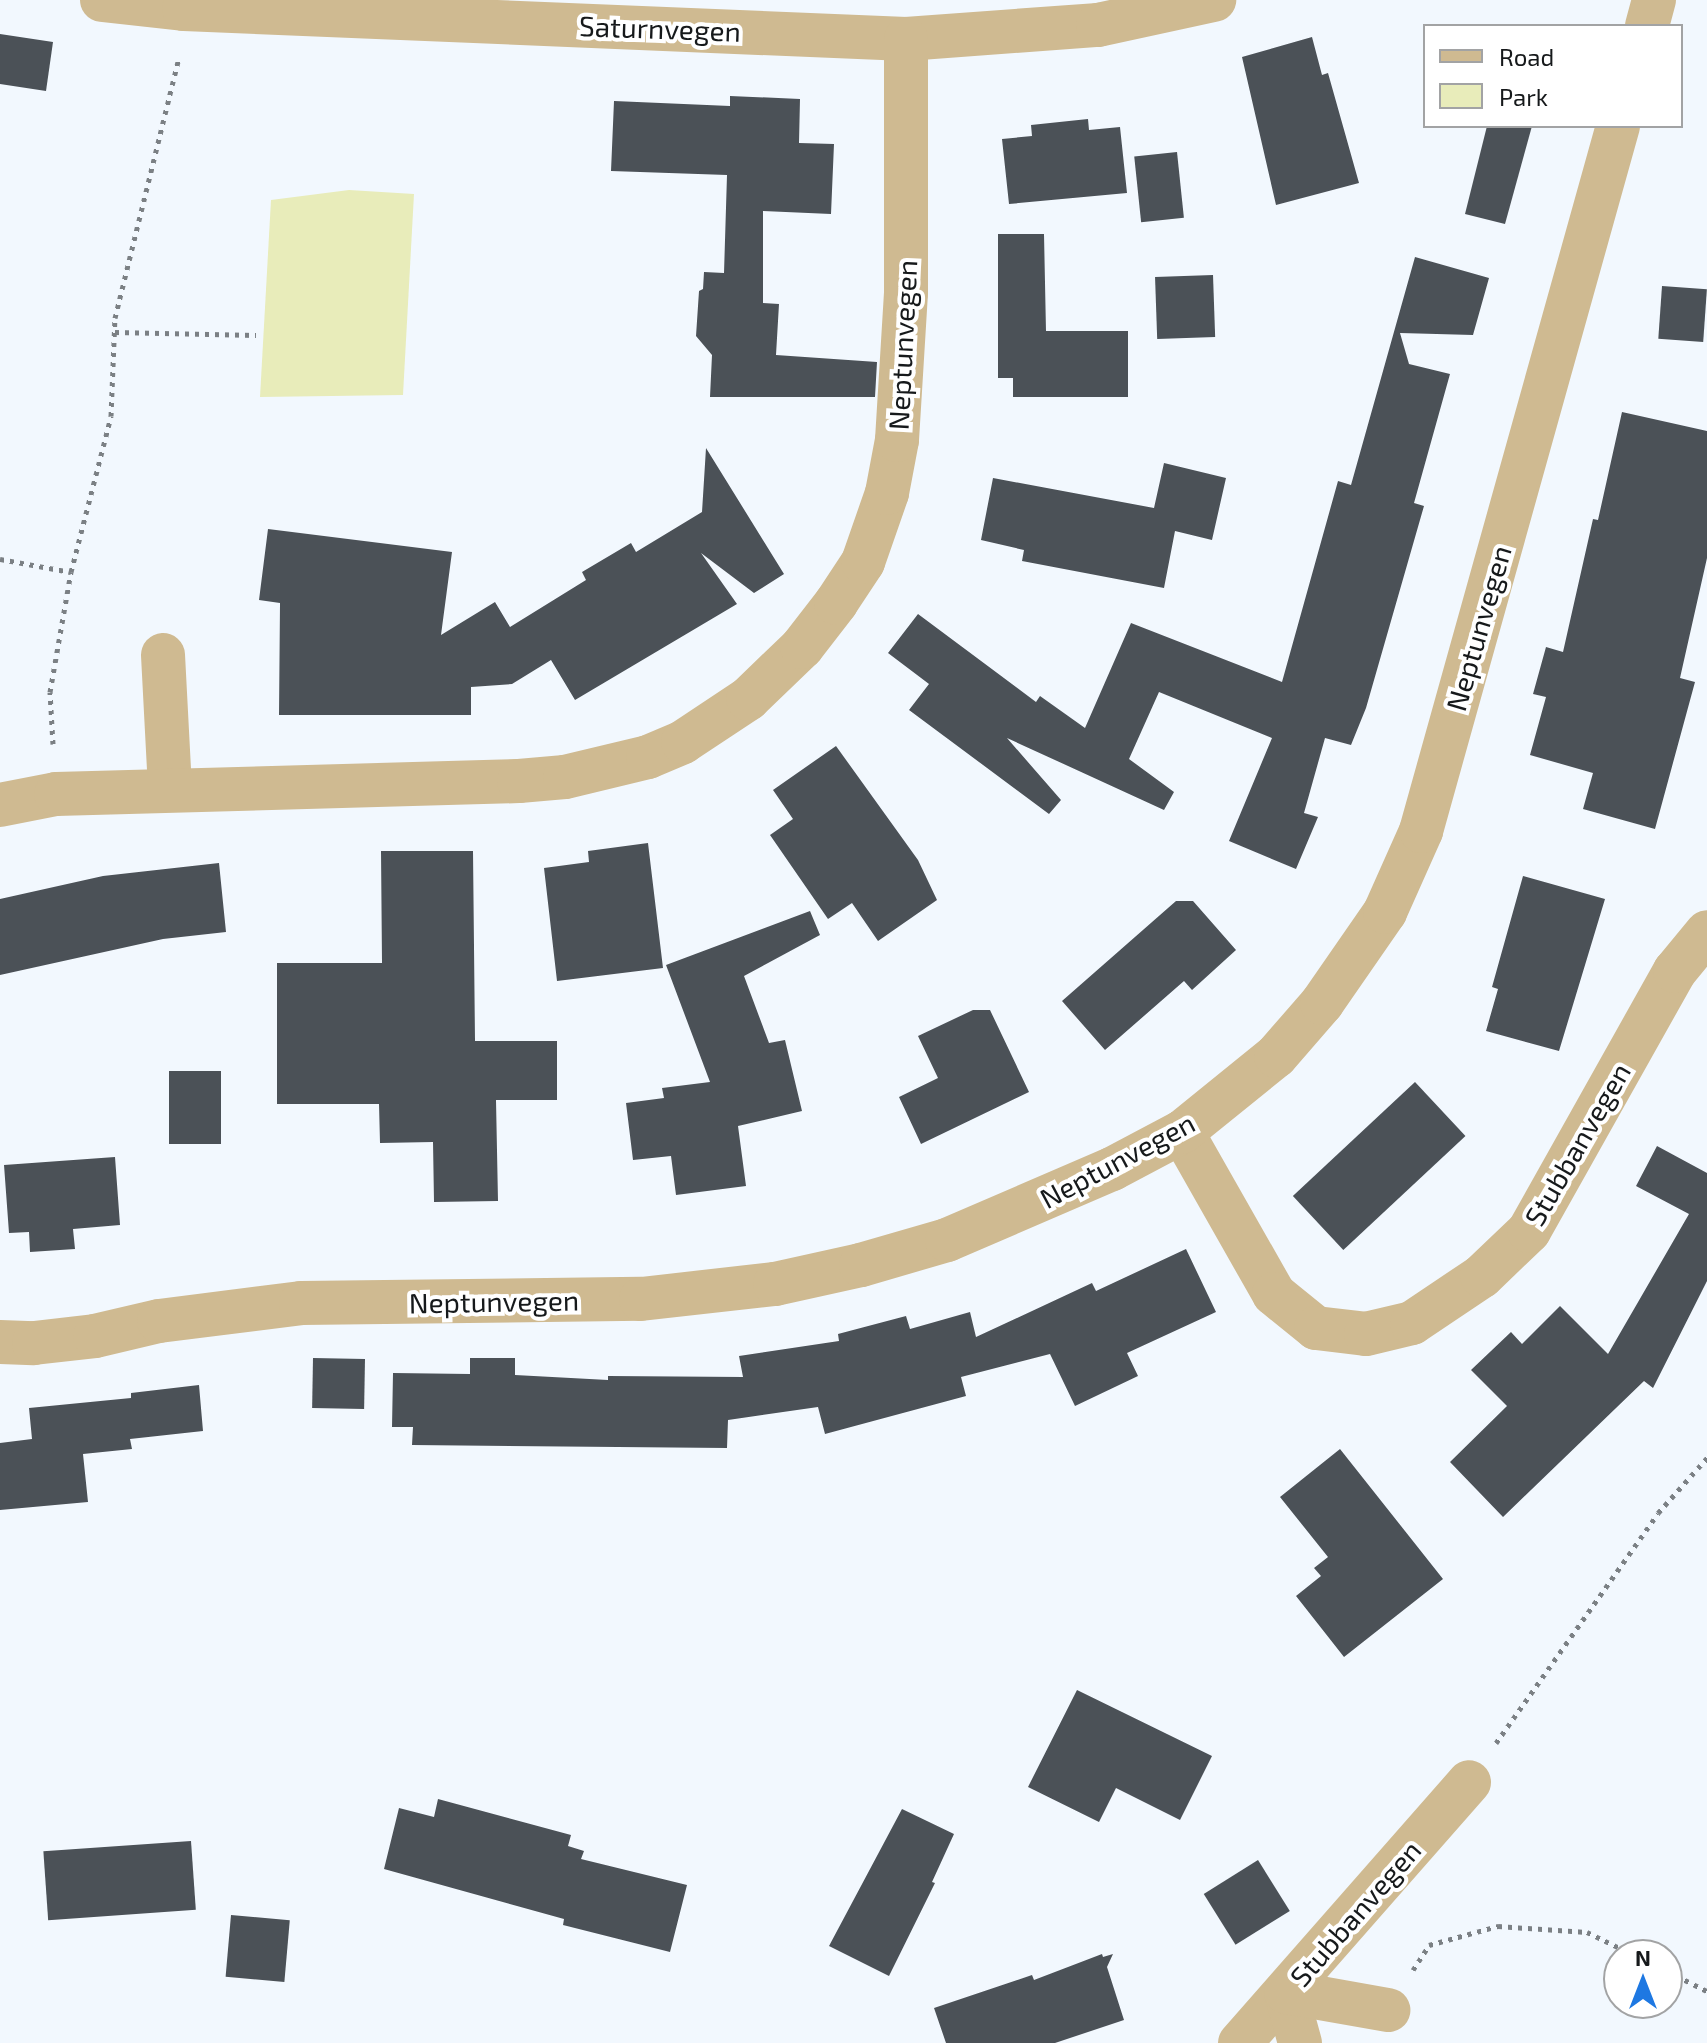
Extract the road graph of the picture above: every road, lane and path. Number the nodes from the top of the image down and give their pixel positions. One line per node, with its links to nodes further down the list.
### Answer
1 (102, 0): 4 (street, Saturnvegen)
2 (1214, 0): 6 (street, Saturnvegen)
3 (1654, 0): 5 (street)
4 (184, 9): 6 (street, Saturnvegen); 8 (path)
5 (1648, 24)
6 (906, 39): 13 (street, Neptunvegen)
7 (1617, 128): 17 (street, Neptunvegen)
8 (115, 332): 9 (path); 11 (path)
9 (256, 335)
10 (0, 559): 11 (path)
11 (71, 572): 14 (path)
12 (163, 655): 13 (street)
13 (170, 790): 14 (street, Neptunvegen)
14 (56, 794): 15 (street, Neptunvegen)
15 (0, 805)
16 (1707, 932): 17 (street, Stubbanvegen)
17 (1182, 1132): 18 (street, Neptunvegen)
18 (0, 1342)
19 (1707, 1458): 20 (path)
20 (1469, 1782): 24 (street, Stubbanvegen)
21 (1603, 1940): 25 (path)
22 (1683, 1979): 23 (path)
23 (1707, 1991)
24 (1286, 1992): 25 (street); 26 (street, Stubbanvegen); 27 (street)
25 (1388, 2010)
26 (1240, 2043)
27 (1300, 2043)

